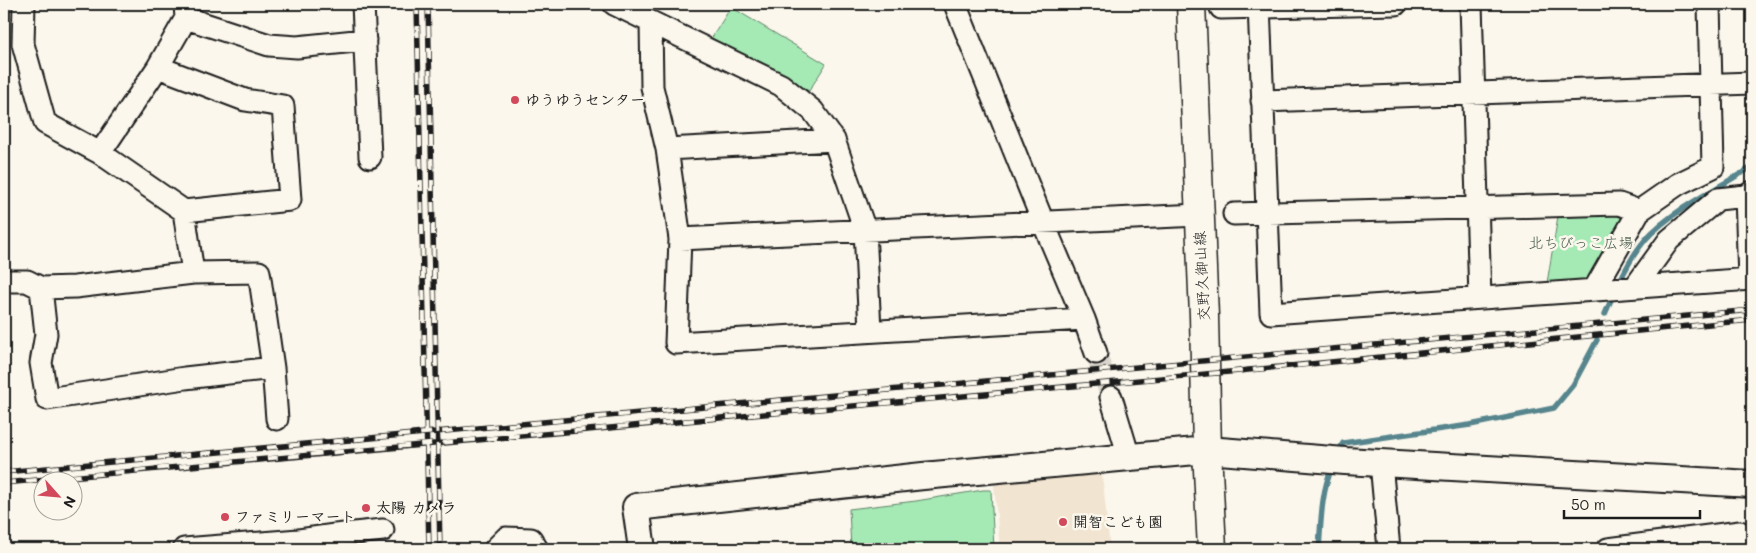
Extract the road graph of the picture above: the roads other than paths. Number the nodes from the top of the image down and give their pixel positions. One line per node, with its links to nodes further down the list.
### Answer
1 (24, 4): 14 (street)
2 (363, 4): 13 (street)
3 (614, 4): 12 (street)
4 (955, 4): 31 (street)
5 (1191, 4): 30 (main road, 交野久御山線)
6 (1396, 4): 9 (street)
7 (1471, 4): 18 (street)
8 (1709, 4): 17 (street)
9 (1259, 6): 10 (street); 19 (street)
10 (1221, 8)
11 (186, 11): 13 (street); 15 (street)
12 (651, 22): 20 (street); 21 (street)
13 (365, 40): 23 (street)
14 (14, 43): 22 (street)
15 (158, 67): 22 (street); 26 (street)
16 (1752, 83): 17 (street)
17 (1711, 85): 18 (street); 27 (street)
18 (1474, 93): 19 (street); 25 (street)
19 (1262, 101): 29 (street)
20 (834, 140): 21 (street); 32 (street)
21 (667, 149): 33 (street)
22 (100, 153): 26 (street)
23 (370, 157)
24 (1749, 194): 35 (street); 37 (street)
25 (1477, 208): 27 (street); 29 (street); 40 (street)
26 (184, 211): 34 (street)
27 (1639, 211): 39 (street)
28 (1234, 214): 29 (street)
29 (1267, 214): 40 (street)
30 (1199, 215): 31 (street); 47 (main road, 交野久御山線)
31 (1043, 222): 32 (street); 41 (street)
32 (865, 230): 33 (street); 42 (street)
33 (680, 239): 42 (street)
34 (193, 273): 38 (street); 44 (street)
35 (1751, 279): 37 (street)
36 (4, 283): 38 (street)
37 (1635, 287): 39 (street)
38 (41, 288): 44 (street)
39 (1594, 290): 40 (street)
40 (1480, 298)
41 (1084, 319): 42 (street); 43 (street)
42 (870, 330)
43 (1096, 353)
44 (273, 368): 46 (street)
45 (1111, 397): 48 (street)
46 (277, 419)
47 (1207, 450): 48 (street); 49 (street); 57 (main road, 交野久御山線)
48 (1129, 457): 56 (street)
49 (1381, 463): 50 (street); 58 (street)
50 (1752, 484)
51 (383, 530): 52 (street)
52 (335, 542): 53 (street)
53 (184, 549)
54 (495, 549): 55 (street)
55 (537, 549)
56 (642, 549)
57 (1212, 549)
58 (1389, 549)
59 (1608, 549): 60 (street)
60 (1742, 549)

